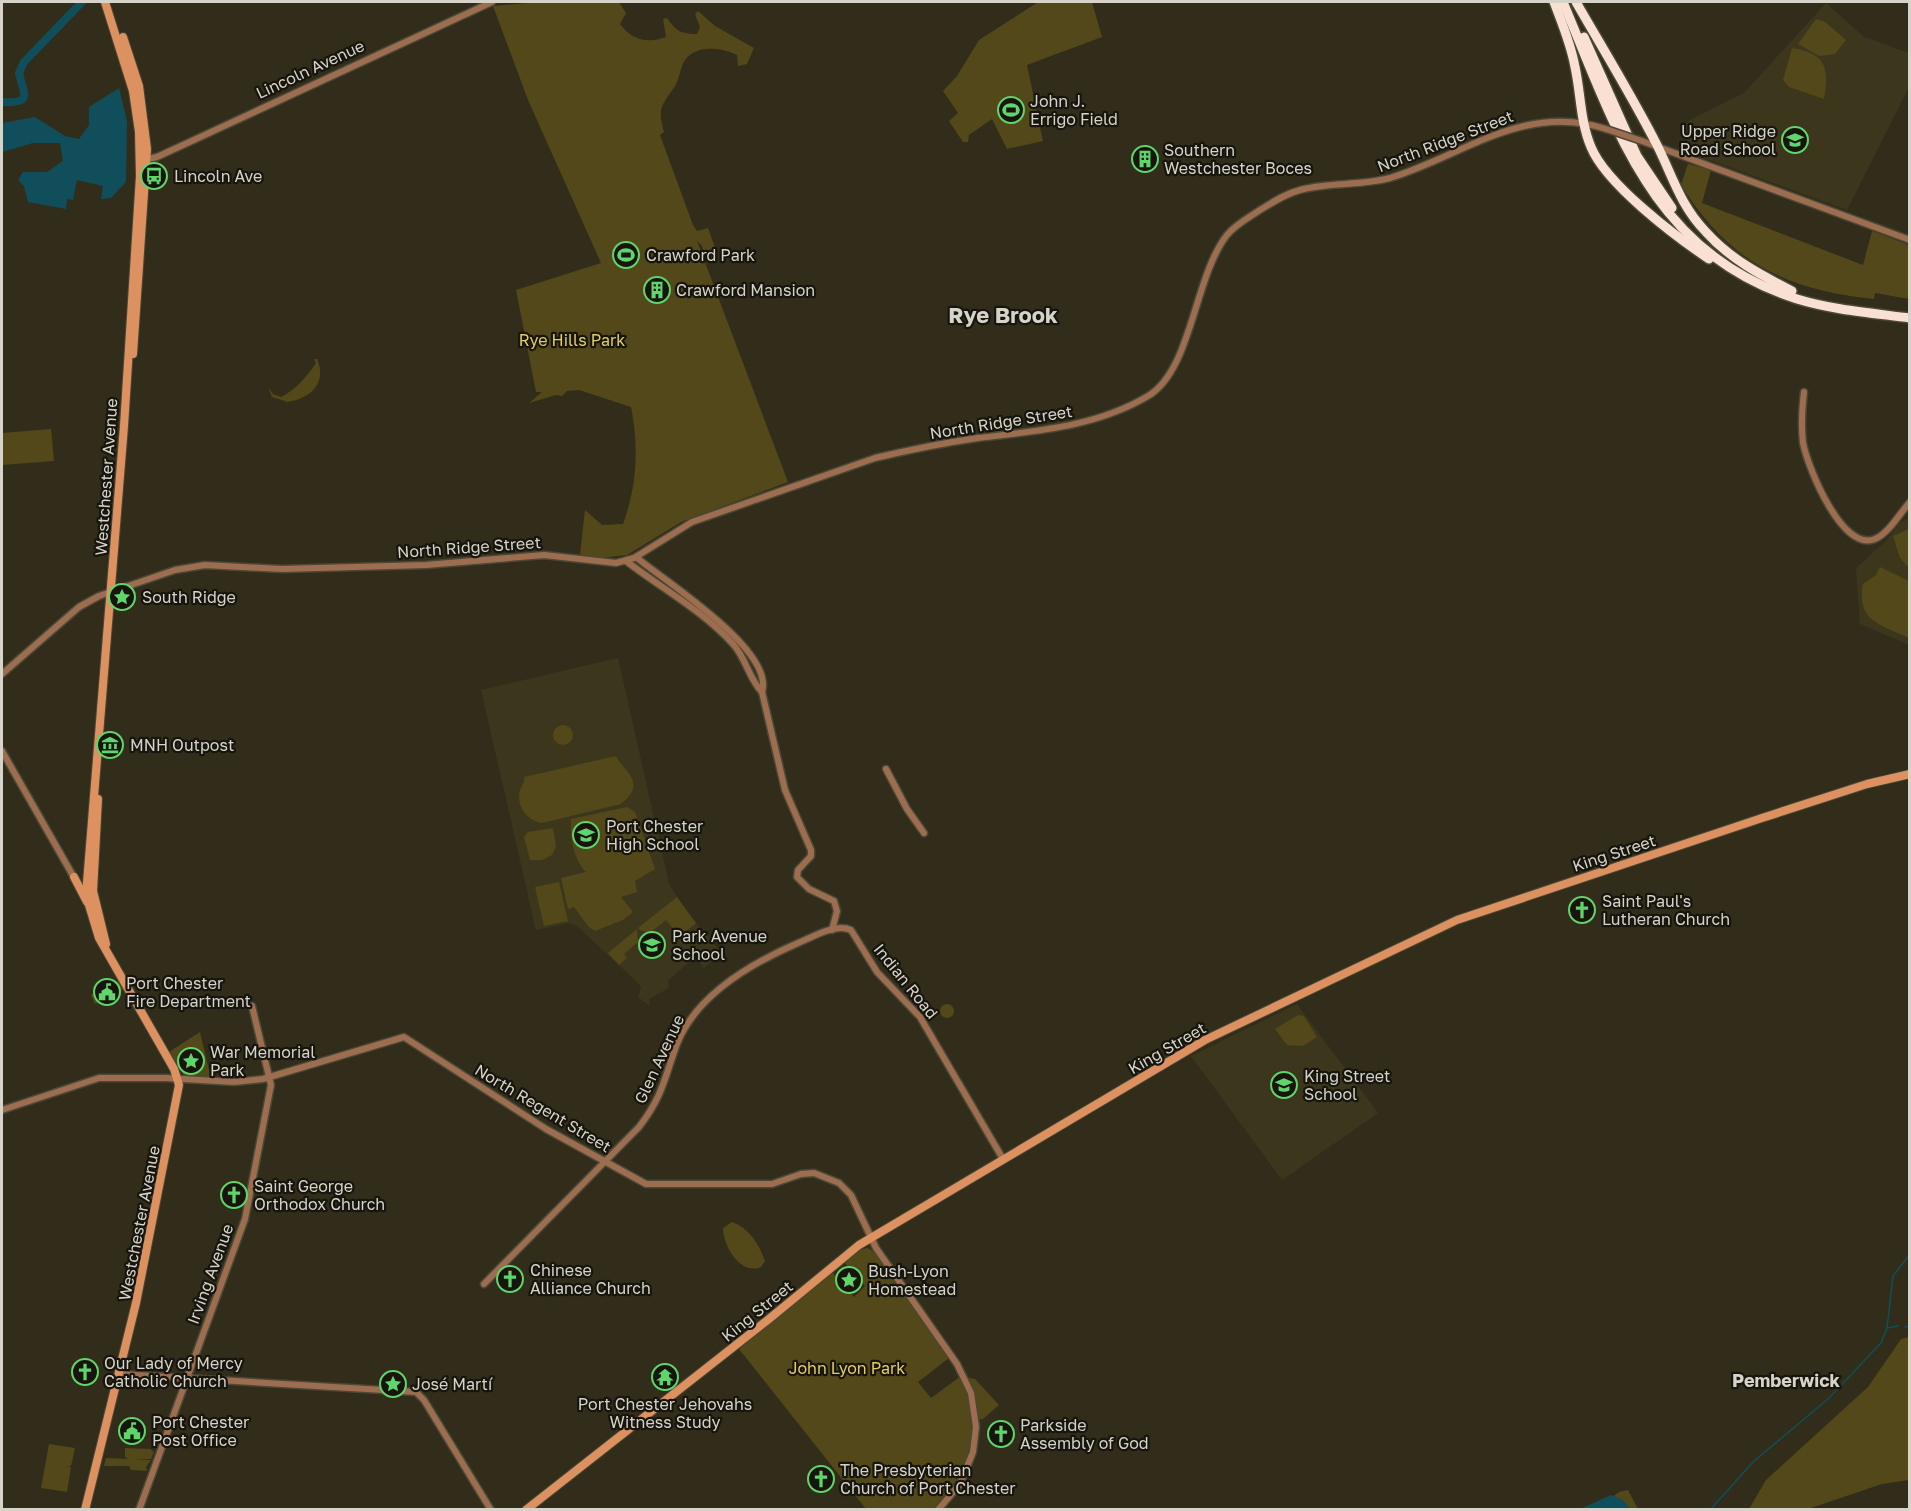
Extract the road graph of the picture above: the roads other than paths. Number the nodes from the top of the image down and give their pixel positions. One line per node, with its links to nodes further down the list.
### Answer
1 (105, 2): 10 (main road, Westchester Avenue)
2 (110, 2): 10 (main road, Westchester Avenue)
3 (492, 2): 10 (street, Lincoln Avenue)
4 (1554, 2): 8 (highway)
5 (1563, 2): 12 (highway)
6 (1569, 2): 12 (highway)
7 (1576, 2): 9 (highway)
8 (1582, 123): 9 (street, North Ridge Street, bridge); 12 (highway); 17 (street, North Ridge Street)
9 (1658, 146): 11 (street, North Ridge Street); 12 (highway)
10 (144, 160): 19 (main road, Westchester Avenue)
11 (1910, 240)
12 (1791, 294): 13 (highway); 14 (highway)
13 (1910, 312)
14 (1910, 318)
15 (1804, 392): 16 (street)
16 (1910, 502)
17 (636, 557): 18 (street, North Ridge Street); 21 (street)
18 (626, 561): 19 (street, North Ridge Street); 21 (street)
19 (113, 591): 20 (street, North Ridge Street); 27 (main road, Westchester Avenue)
20 (2, 674)
21 (762, 692): 29 (street)
22 (2, 752): 26 (street)
23 (886, 769): 25 (street)
24 (1910, 774): 35 (main road, King Street)
25 (924, 833)
26 (74, 877): 27 (street); 28 (main road)
27 (88, 882): 28 (main road, Westchester Avenue); 30 (main road, Westchester Avenue)
28 (87, 903): 30 (main road, Westchester Avenue)
29 (832, 930): 35 (street, Indian Road); 36 (street, Glen Avenue)
30 (109, 954): 33 (main road, Westchester Avenue)
31 (252, 1006): 32 (street, Irving Avenue)
32 (269, 1077): 33 (street, North Regent Street); 36 (street, North Regent Street); 40 (street, Irving Avenue)
33 (176, 1078): 34 (street, North Regent Street); 39 (main road, Westchester Avenue)
34 (2, 1110)
35 (1003, 1159): 37 (main road, King Street)
36 (604, 1162): 37 (street, North Regent Street); 38 (street, Glen Avenue)
37 (870, 1238): 44 (main road, King Street); 45 (street, North Regent Street)
38 (484, 1284)
39 (119, 1374): 40 (street); 41 (main road, Westchester Avenue)
40 (186, 1378): 42 (street, Irving Avenue); 43 (street)
41 (85, 1509)
42 (139, 1509)
43 (491, 1509)
44 (526, 1509)
45 (939, 1509)

